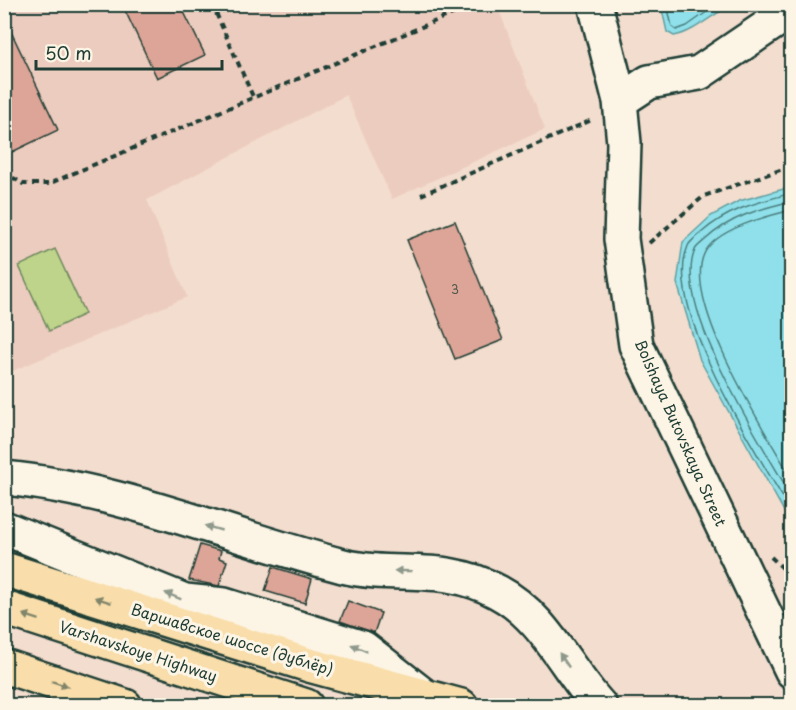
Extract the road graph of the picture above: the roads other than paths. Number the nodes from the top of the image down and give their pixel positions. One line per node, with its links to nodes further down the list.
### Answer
1 (595, 4): 3 (street, Bolshaya Butovskaya Street)
2 (792, 10): 3 (street)
3 (610, 109): 9 (street, Bolshaya Butovskaya Street)
4 (4, 478): 14 (street, one-way to 4)
5 (4, 528): 10 (street, one-way to 5)
6 (4, 569): 10 (main road, Варшавское шоссе (дублёр), one-way to 6)
7 (4, 608): 12 (main road, Varshavskoye Highway, one-way to 7)
8 (4, 666): 11 (main road, one-way to 11)
9 (792, 671)
10 (423, 695): 13 (main road, Варшавское шоссе (дублёр))
11 (125, 705)
12 (306, 705)
13 (461, 705)
14 (600, 705)

